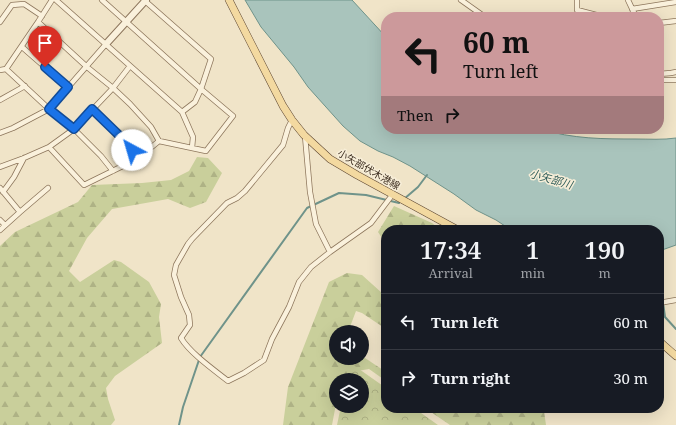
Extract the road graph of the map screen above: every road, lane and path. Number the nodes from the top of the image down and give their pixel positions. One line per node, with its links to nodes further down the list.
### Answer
1 (52, 0): 14 (street)
2 (56, 0): 20 (street)
3 (102, 0): 18 (street)
4 (145, 0): 18 (street); 33 (street)
5 (229, 0): 38 (main road, 小矢部伏木港線)
6 (461, 0): 11 (street)
7 (577, 0): 12 (street)
8 (628, 0): 10 (street)
9 (676, 2): 10 (street)
10 (632, 8): 13 (street)
11 (478, 12)
12 (585, 12)
13 (634, 12)
14 (42, 16): 16 (street); 17 (street)
15 (676, 21): 19 (street)
16 (0, 22)
17 (38, 22): 21 (street); 22 (street)
18 (126, 22): 20 (street); 33 (street)
19 (664, 22)
20 (106, 44): 22 (street); 23 (street)
21 (22, 47): 24 (street); 31 (street)
22 (86, 66): 31 (street); 32 (street)
23 (130, 66): 32 (street); 37 (street)
24 (6, 69): 25 (street); 30 (street)
25 (0, 70)
26 (676, 72): 27 (street)
27 (664, 74)
28 (664, 80): 29 (street)
29 (676, 80)
30 (25, 86): 34 (street); 35 (street)
31 (68, 87): 35 (street)
32 (113, 88): 36 (street); 42 (street)
33 (201, 89): 37 (street); 44 (street)
34 (0, 100)
35 (49, 109): 39 (street); 40 (street)
36 (92, 109): 39 (street); 46 (street)
37 (182, 112): 44 (street)
38 (292, 120): 41 (main road, 小矢部伏木港線); 57 (street)
39 (74, 129): 43 (street); 48 (street)
40 (0, 133)
41 (304, 135): 51 (main road, 小矢部伏木港線); 57 (street)
42 (159, 141): 44 (street); 46 (street)
43 (49, 147): 45 (street); 48 (street)
44 (192, 148)
45 (24, 158): 47 (street); 50 (street)
46 (137, 159): 48 (street)
47 (0, 167)
48 (113, 171)
49 (48, 188): 52 (street)
50 (2, 190): 52 (street)
51 (393, 194): 55 (main road, 小矢部伏木港線); 57 (street)
52 (20, 212): 54 (street)
53 (0, 220): 54 (street)
54 (5, 225): 56 (street)
55 (449, 225)
56 (0, 230)
57 (330, 252)
58 (676, 300): 59 (street)
59 (664, 302)
60 (664, 345): 61 (main road)
61 (676, 356)

